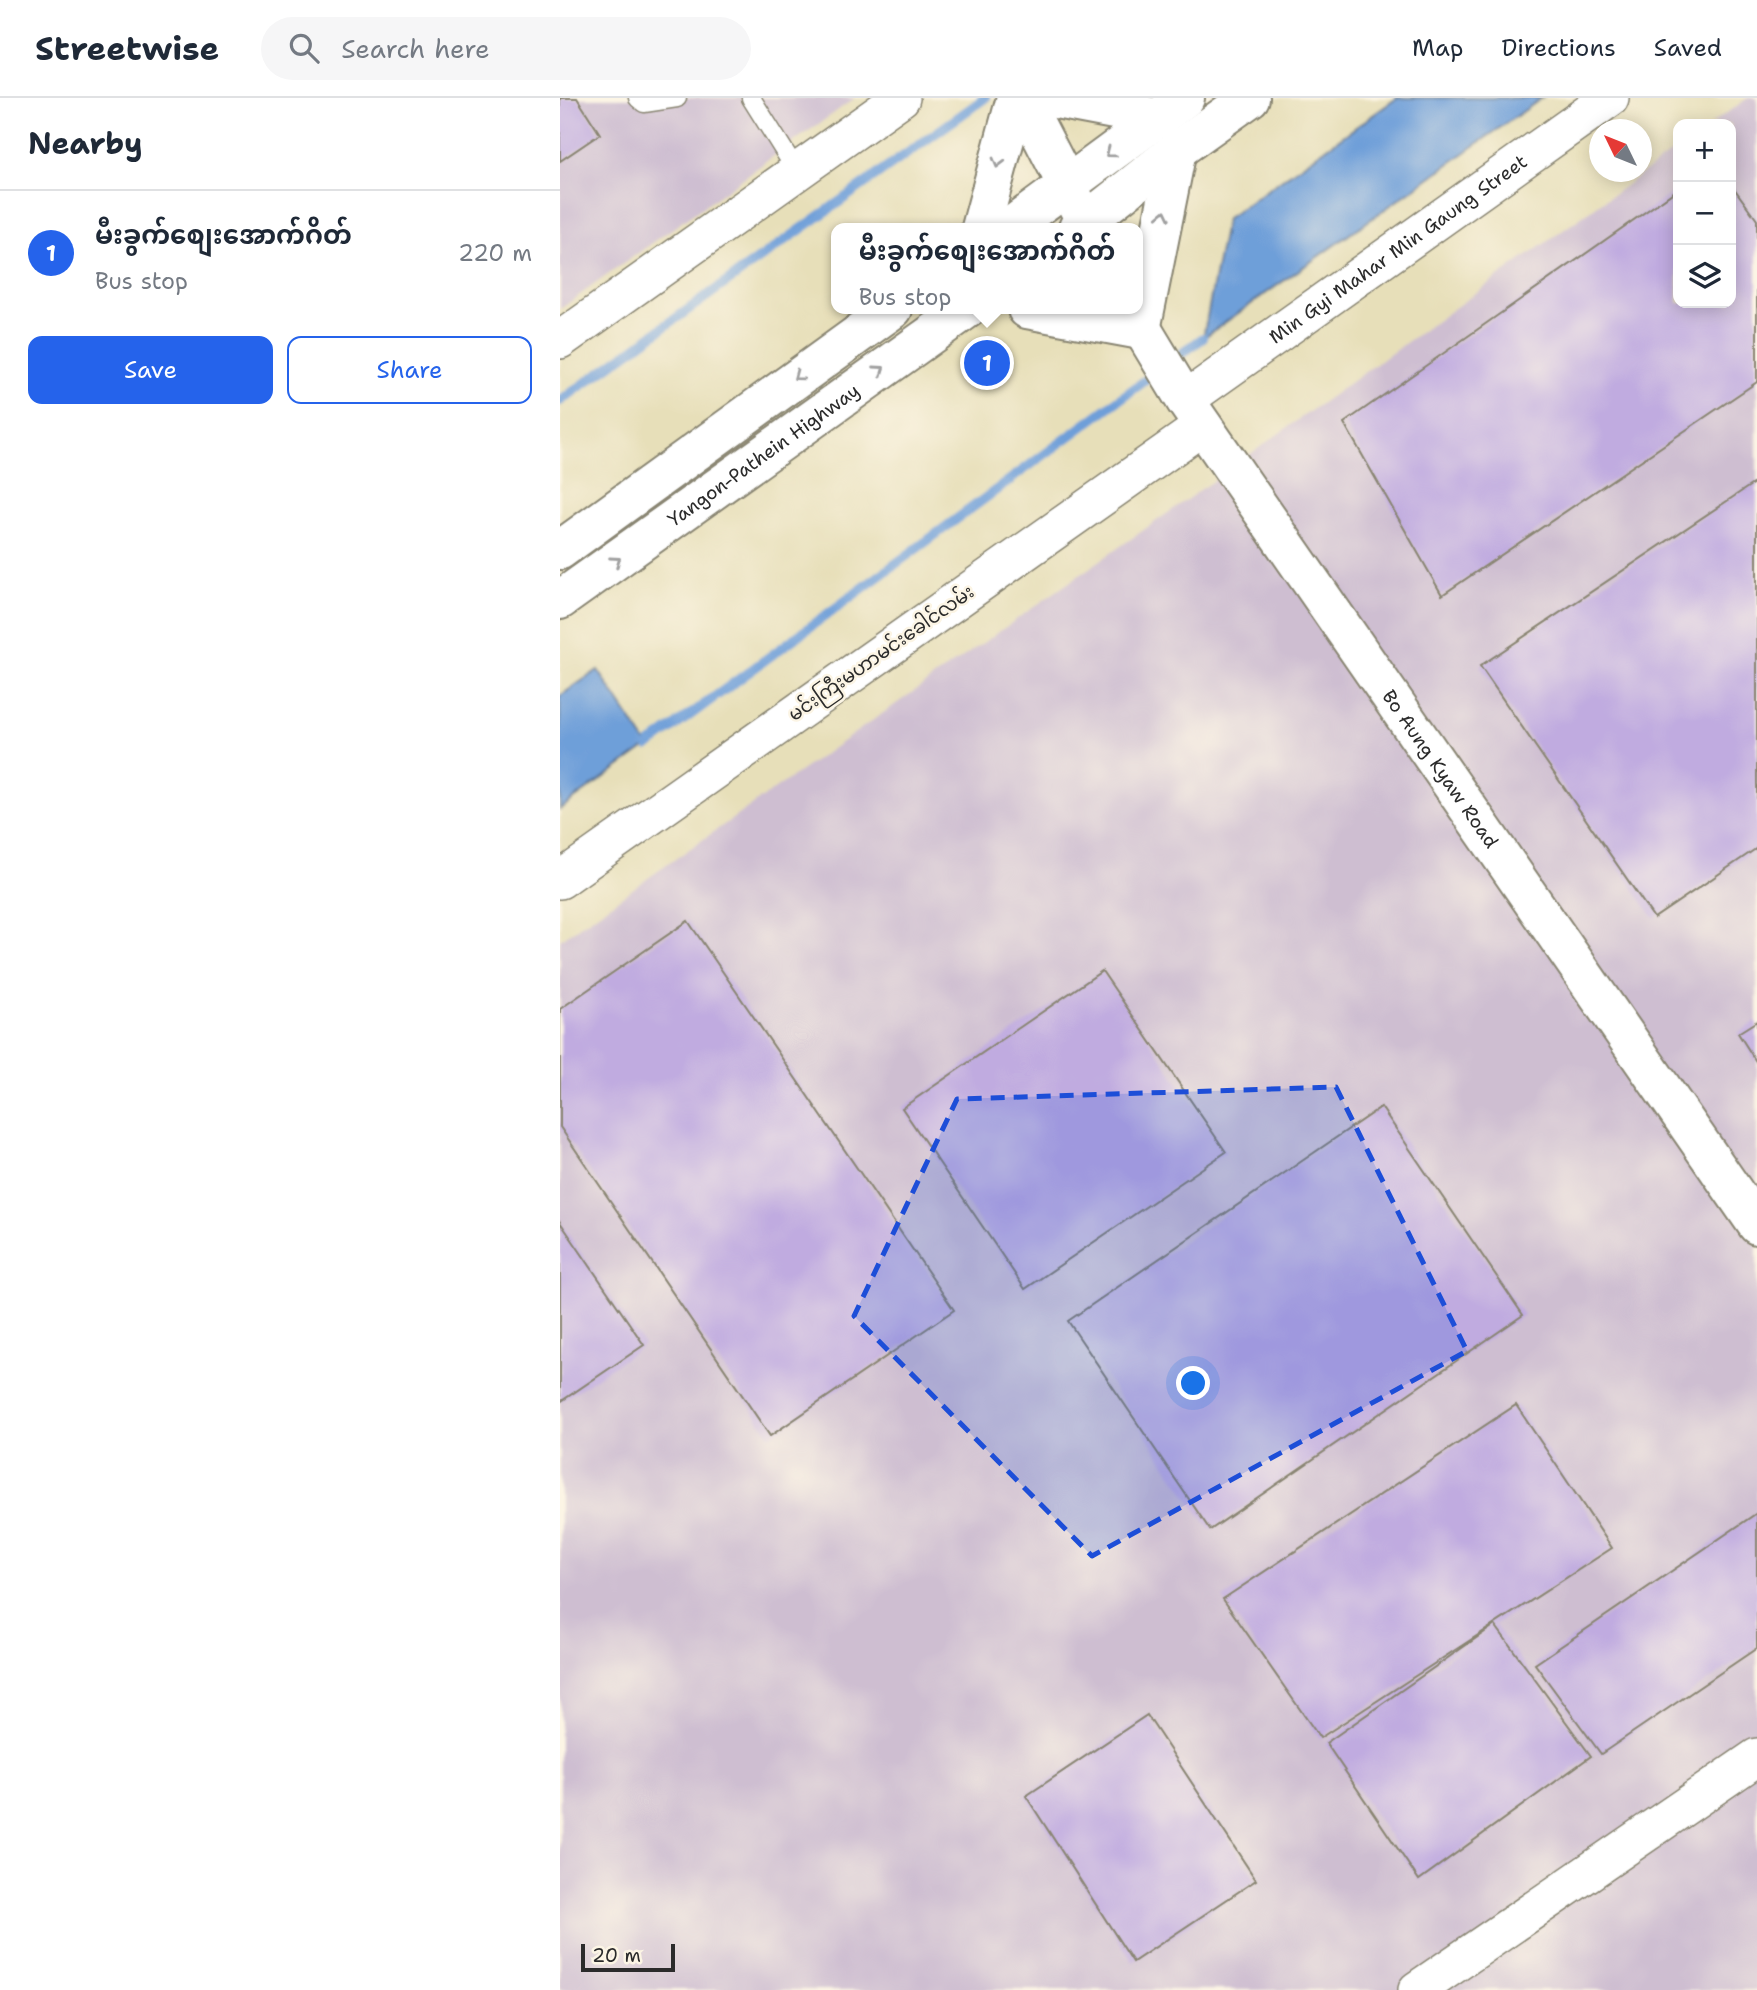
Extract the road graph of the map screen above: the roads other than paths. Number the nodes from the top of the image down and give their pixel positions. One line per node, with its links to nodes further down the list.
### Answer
1 (638, 98): 2 (lane)
2 (677, 98)
3 (751, 98): 12 (lane)
4 (901, 98): 12 (street)
5 (1016, 98): 14 (main road, one-way to 14)
6 (1022, 98): 13 (main road)
7 (1051, 98): 10 (main road)
8 (1250, 98): 11 (main road)
9 (1610, 98): 24 (street, Min Gyi Mahar Min Gaung Street)
10 (1171, 108): 13 (main road, one-way to 13)
11 (1178, 150): 17 (main road); 18 (main road, one-way to 11)
12 (798, 173): 23 (street)
13 (1068, 185): 15 (main road); 16 (main road)
14 (982, 223)
15 (1016, 223)
16 (1083, 223)
17 (1088, 223)
18 (1143, 288)
19 (886, 314): 25 (main road, one-way to 25)
20 (960, 314): 26 (main road, Yangon-Pathein Highway, one-way to 20)
21 (1081, 314): 22 (main road)
22 (1135, 319): 24 (main road, Bo Aung Kyaw Road)
23 (560, 340)
24 (1194, 413): 27 (street, မင်းကြီးမဟာမင်းခေါင်လမ်း); 28 (main road, Bo Aung Kyaw Road)
25 (560, 550)
26 (560, 600)
27 (560, 880)
28 (1757, 1225)
29 (1757, 1757): 30 (street)
30 (1417, 1990)

